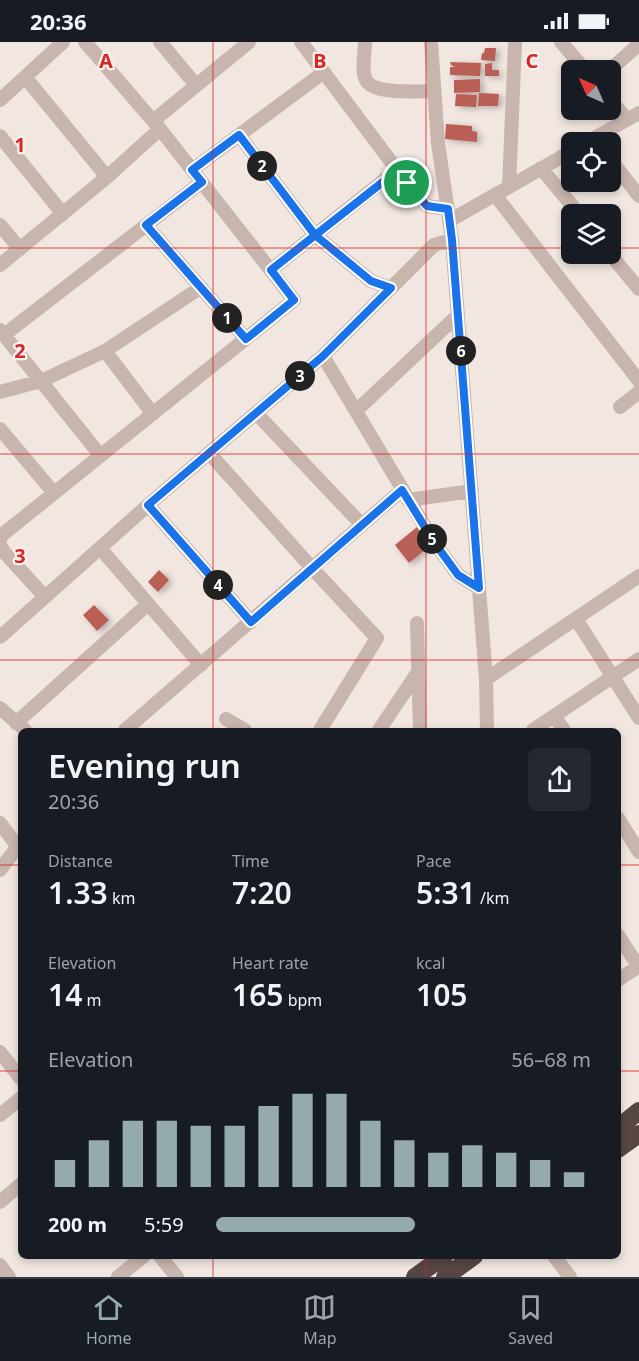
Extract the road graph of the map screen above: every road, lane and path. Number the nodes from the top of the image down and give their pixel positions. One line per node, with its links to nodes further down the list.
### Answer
1 (63, 42): 14 (street)
2 (160, 42): 15 (street)
3 (301, 42): 13 (street)
4 (365, 42): 16 (street)
5 (431, 42): 16 (street)
6 (515, 42): 31 (street)
7 (92, 44): 19 (street)
8 (566, 44): 11 (street)
9 (639, 44): 12 (street)
10 (239, 45): 15 (street)
11 (578, 60)
12 (621, 60)
13 (324, 72): 21 (street); 27 (street)
14 (25, 77): 17 (street); 28 (street)
15 (196, 85): 19 (street)
16 (434, 92): 36 (street)
17 (0, 100)
18 (633, 116): 20 (street)
19 (157, 125): 26 (street); 28 (street)
20 (607, 132)
21 (239, 135): 26 (street); 39 (street)
22 (0, 136): 35 (street)
23 (561, 157): 24 (street)
24 (541, 168): 31 (street); 34 (street)
25 (621, 169): 29 (street)
26 (192, 170): 30 (street)
27 (398, 170): 36 (street); 39 (street)
28 (107, 177): 35 (street)
29 (634, 180): 33 (street)
30 (202, 182): 38 (street); 44 (street)
31 (509, 187): 32 (street)
32 (495, 195): 36 (street); 54 (street)
33 (639, 196)
34 (571, 204)
35 (63, 214): 41 (street)
36 (449, 215): 40 (street)
37 (0, 225): 41 (street)
38 (146, 225): 45 (street); 49 (street)
39 (315, 235): 44 (street); 46 (street)
40 (452, 240): 46 (street); 48 (street)
41 (20, 249): 42 (street)
42 (0, 264)
43 (618, 264): 47 (street)
44 (271, 270): 50 (street)
45 (200, 288): 50 (street); 51 (street)
46 (391, 288): 52 (street)
47 (639, 289)
48 (458, 315): 58 (street); 64 (street)
49 (2, 333): 53 (street)
50 (246, 339): 60 (street)
51 (105, 351): 53 (street); 60 (street)
52 (323, 356): 58 (street); 59 (street)
53 (41, 381): 55 (street); 63 (street)
54 (639, 381)
55 (0, 392)
56 (639, 392): 57 (street)
57 (620, 407)
58 (356, 411): 66 (street)
59 (256, 413): 62 (street); 68 (street)
60 (153, 414): 63 (street)
61 (0, 429): 65 (street)
62 (209, 453): 67 (street); 72 (street)
63 (100, 455): 65 (street)
64 (472, 490): 66 (street); 74 (street)
65 (54, 493): 69 (street)
66 (405, 495): 68 (street); 74 (street)
67 (148, 505): 71 (street); 78 (street)
68 (362, 525): 72 (street)
69 (0, 539)
70 (0, 545): 75 (street)
71 (100, 548): 75 (street); 76 (street)
72 (312, 568): 78 (street); 93 (street)
73 (639, 576): 77 (street)
74 (479, 588): 85 (street)
75 (45, 597): 80 (street)
76 (148, 604): 82 (street); 90 (street)
77 (576, 619): 84 (street); 85 (street)
78 (251, 622): 82 (street)
79 (417, 623): 83 (street)
80 (0, 637)
81 (639, 659): 84 (street)
82 (201, 664): 91 (street)
83 (418, 672): 94 (street); 95 (street)
84 (612, 676): 87 (street); 89 (street)
85 (486, 679): 96 (street)
86 (0, 708): 90 (street)
87 (639, 718)
88 (226, 719): 92 (street)
89 (558, 726)
90 (20, 727)
91 (127, 728)
92 (242, 728)
93 (321, 728)
94 (380, 728)
95 (420, 728)
96 (487, 728)
97 (0, 823): 99 (street)
98 (621, 823): 101 (street)
99 (18, 843)
100 (18, 848): 102 (street)
101 (639, 852)
102 (0, 870)
103 (621, 939): 104 (street)
104 (639, 966): 105 (street)
105 (621, 978)
106 (0, 1052): 107 (street)
107 (18, 1075)
108 (18, 1100): 110 (street)
109 (639, 1111): 111 (highway)
110 (0, 1115)
111 (626, 1128)
112 (18, 1187): 113 (street)
113 (0, 1202)
114 (140, 1259): 121 (street)
115 (162, 1259): 122 (street)
116 (466, 1259): 119 (highway)
117 (556, 1259): 124 (street)
118 (0, 1265): 120 (street)
119 (447, 1266): 123 (highway)
120 (9, 1277)
121 (118, 1277)
122 (177, 1277)
123 (415, 1277)
124 (570, 1277)

